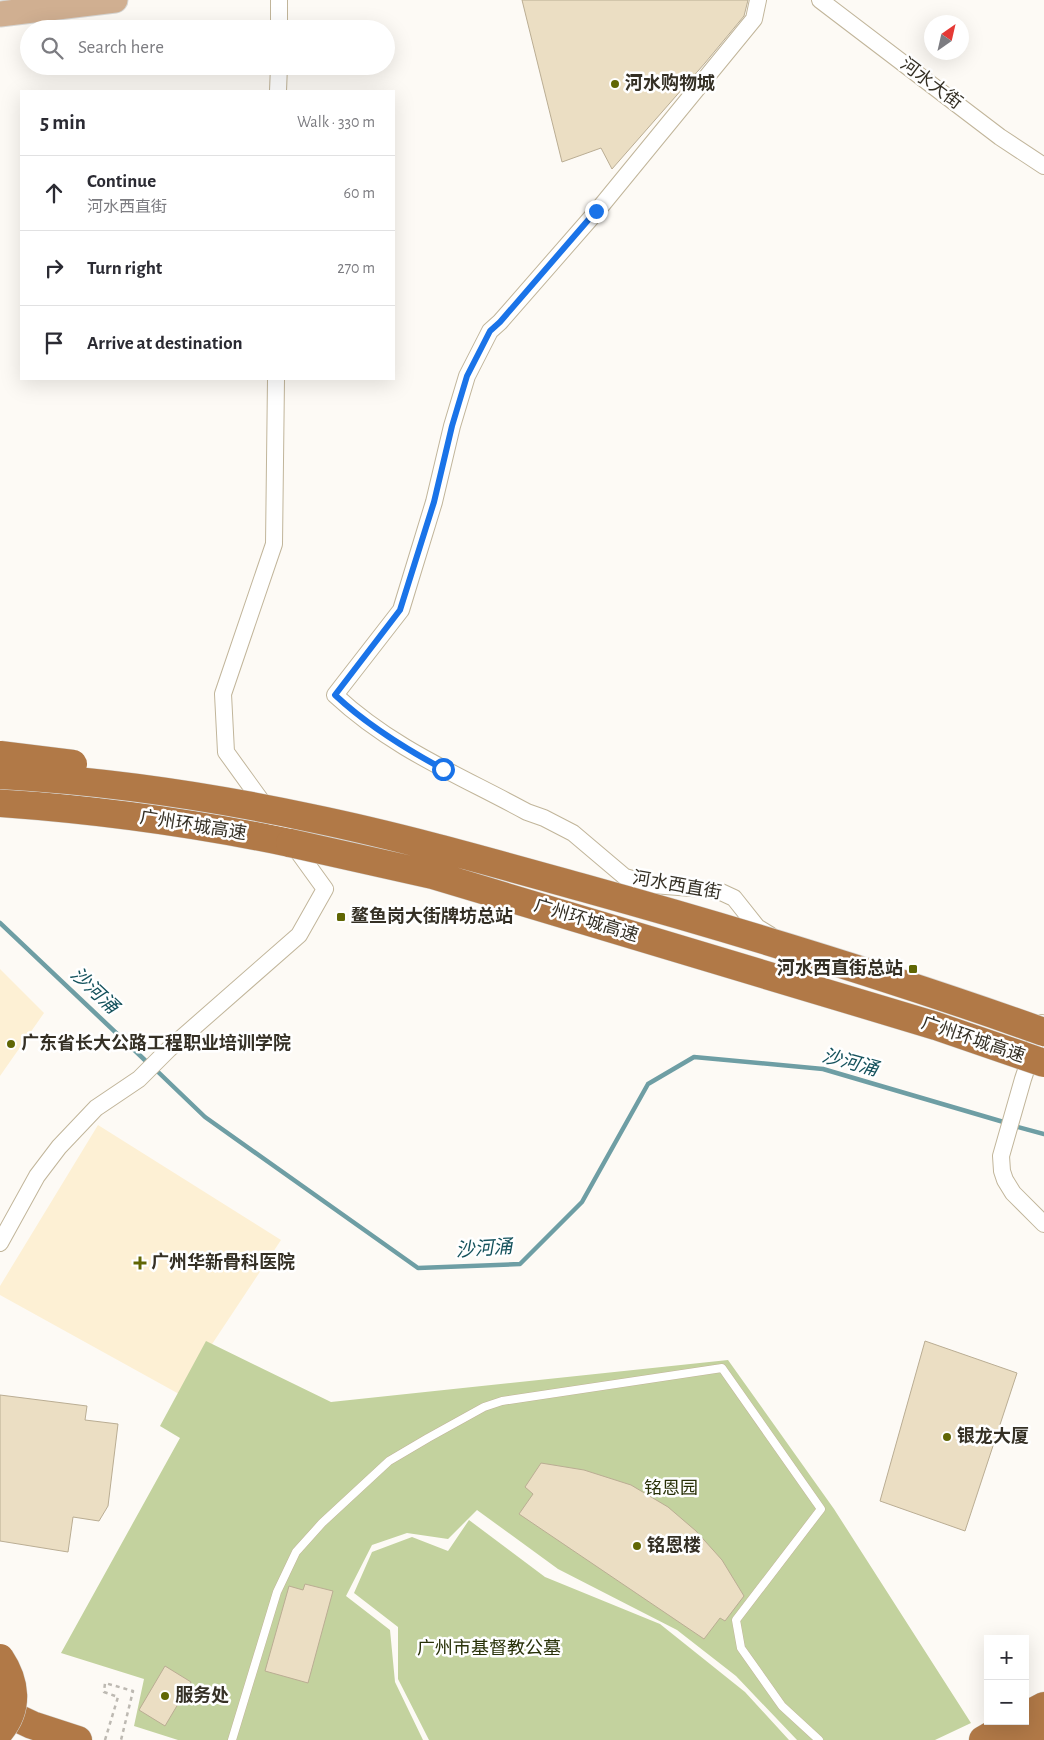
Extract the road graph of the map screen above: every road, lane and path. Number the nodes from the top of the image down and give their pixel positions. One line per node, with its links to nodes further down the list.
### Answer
1 (115, 0): 5 (main road)
2 (279, 0): 6 (street)
3 (758, 0): 17 (street, 河水西直街)
4 (820, 0): 9 (street, 河水大街)
5 (0, 14)
6 (279, 20)
7 (279, 75): 8 (street)
8 (278, 90)
9 (1044, 166)
10 (276, 380): 21 (street)
11 (0, 755): 14 (highway, bridge)
12 (0, 775): 14 (highway, 广州环城高速, bridge)
13 (0, 803): 16 (highway, 广州环城高速)
14 (311, 818): 18 (highway, 广州环城高速, bridge)
15 (0, 821): 16 (highway)
16 (290, 843): 19 (highway, 广州环城高速, bridge)
17 (1044, 1018): 20 (street)
18 (1044, 1032)
19 (1044, 1064)
20 (1044, 1224)
21 (0, 1243)
22 (0, 1658): 30 (highway, bridge)
23 (0, 1682): 27 (highway)
24 (1044, 1706): 26 (highway)
25 (0, 1710): 27 (highway)
26 (1029, 1714)
27 (32, 1725): 31 (highway)
28 (1009, 1725): 36 (highway)
29 (1044, 1728): 37 (highway)
30 (0, 1731)
31 (78, 1740)
32 (105, 1740): 33 (path)
33 (121, 1740)
34 (232, 1740): 35 (lane)
35 (819, 1740)
36 (982, 1740)
37 (1017, 1740)

